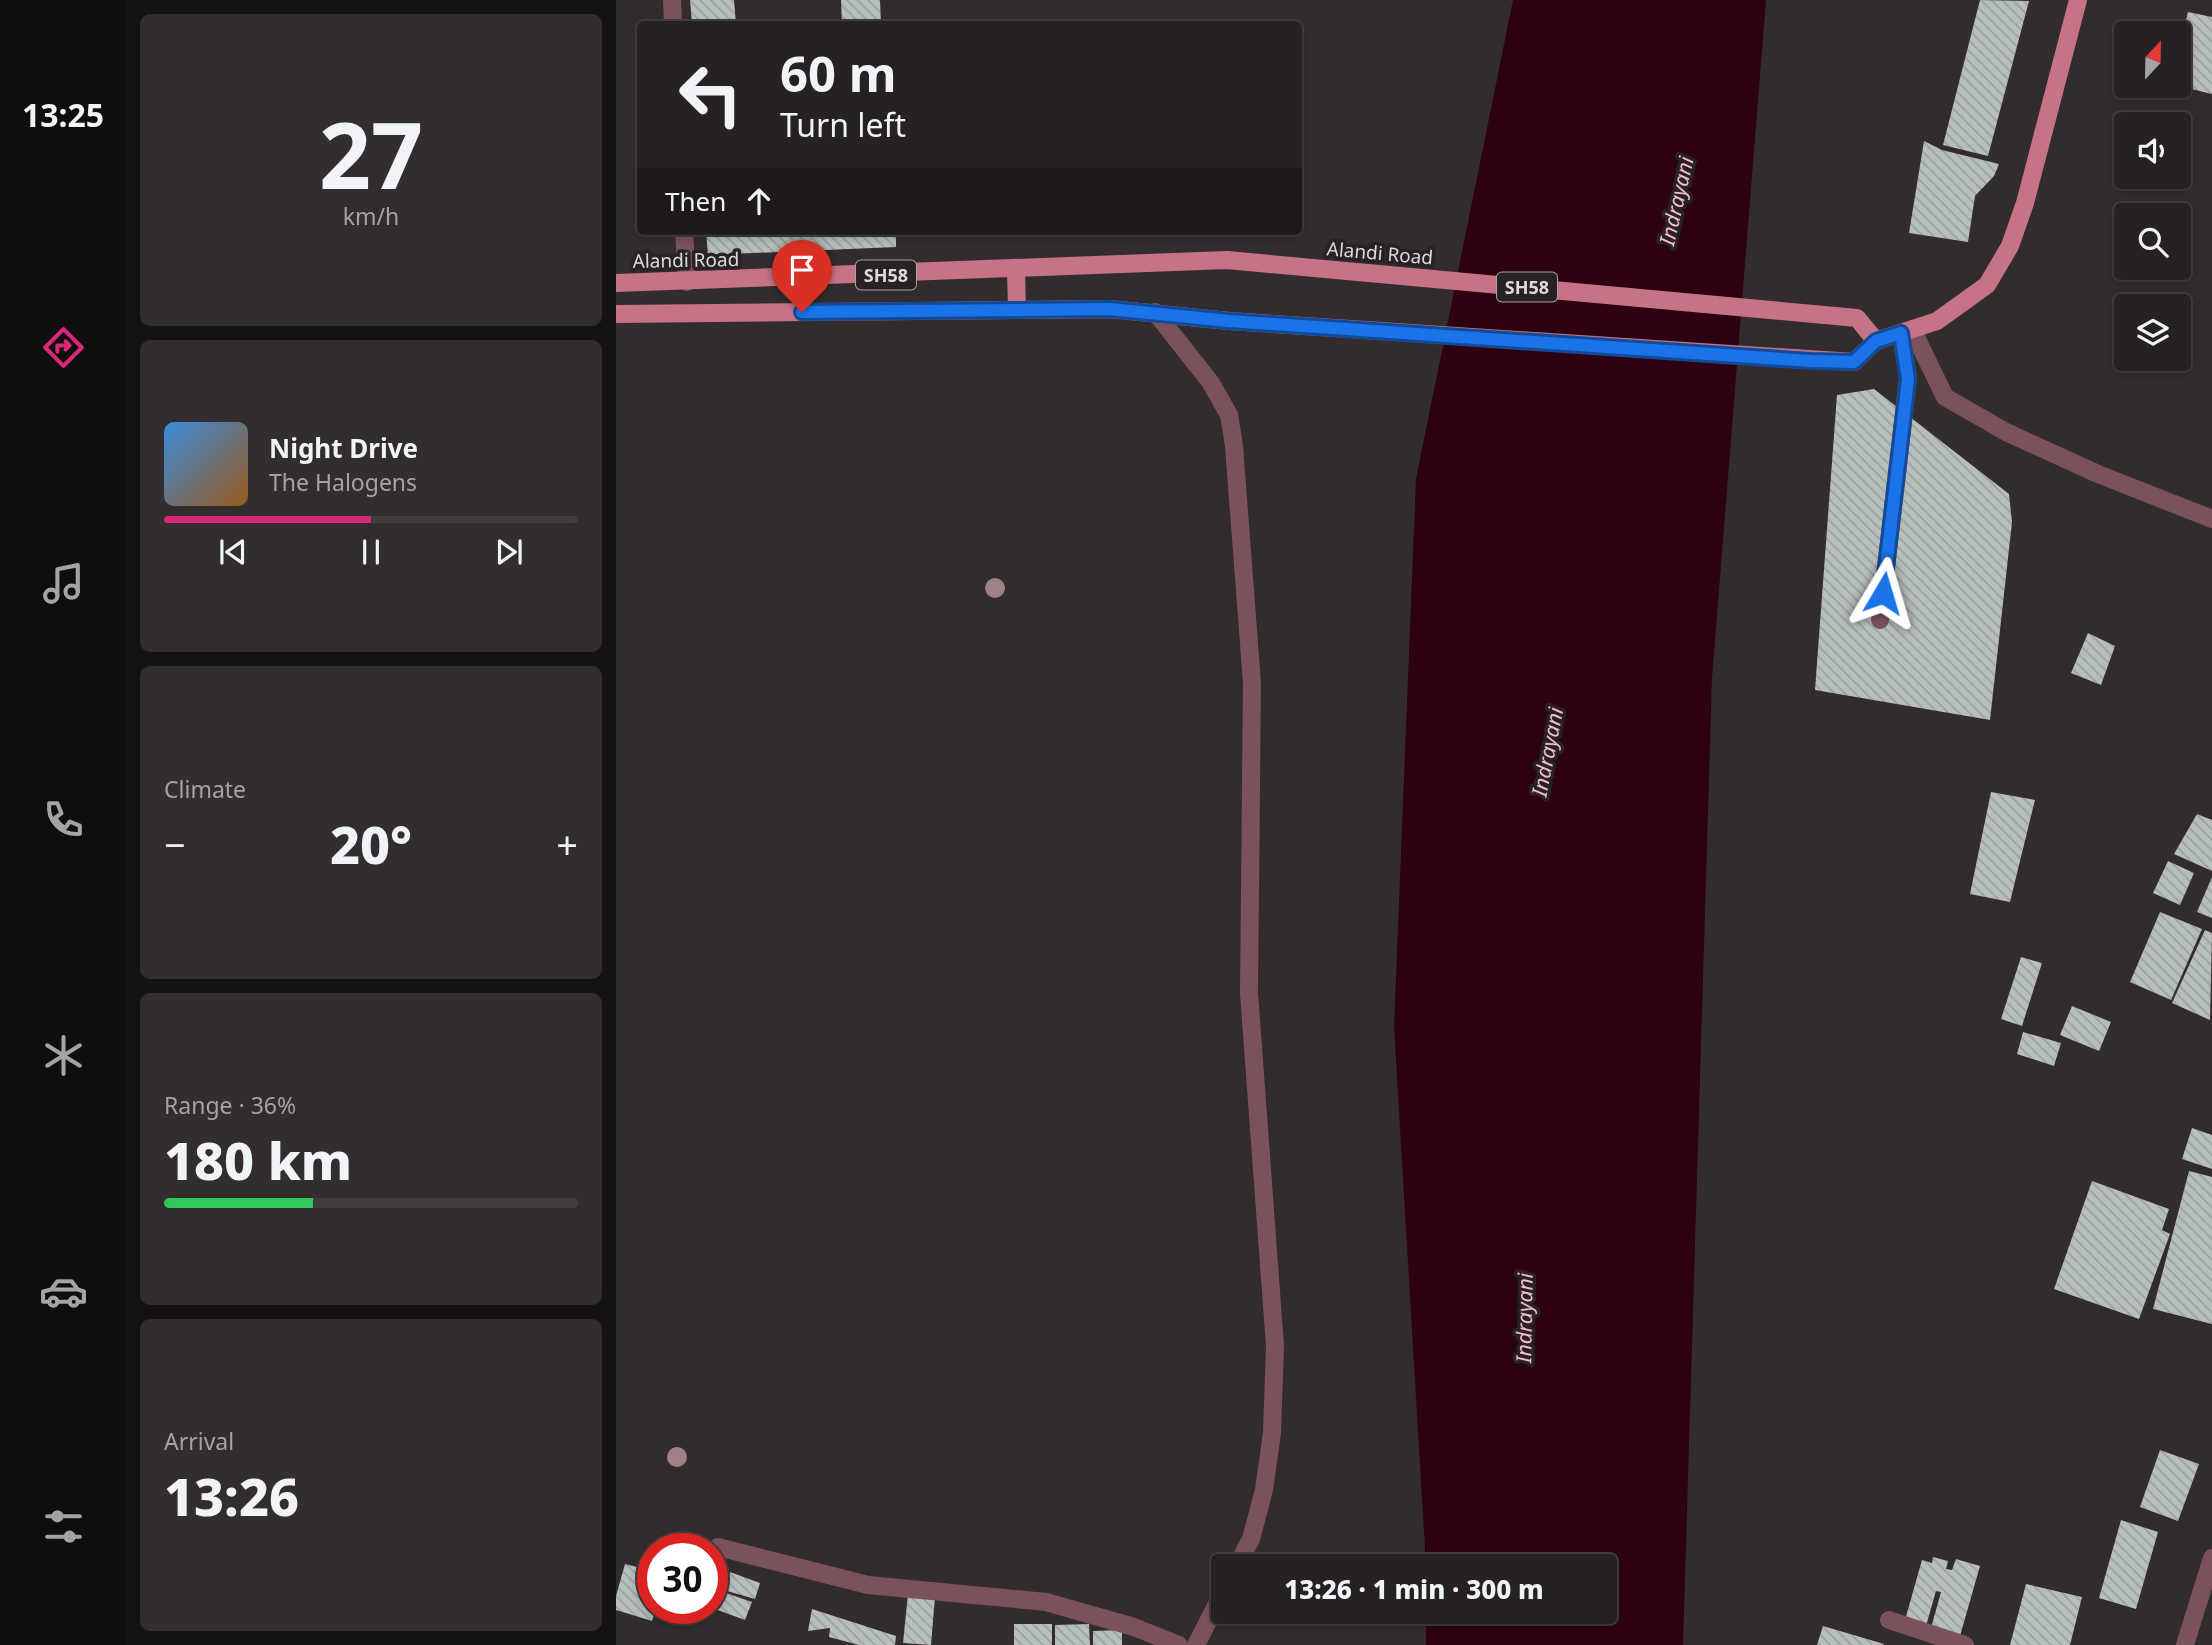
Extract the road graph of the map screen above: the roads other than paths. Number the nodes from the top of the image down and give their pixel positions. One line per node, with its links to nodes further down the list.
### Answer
1 (672, 0): 3 (street)
2 (2078, 0): 11 (main road, SH58)
3 (673, 21)
4 (684, 235): 6 (street)
5 (1016, 270): 6 (main road, Alandi Road / SH58); 8 (main road); 12 (main road, Alandi Road / SH58)
6 (687, 282): 7 (main road, Alandi Road / SH58)
7 (616, 283)
8 (1017, 309): 9 (main road, SH58); 10 (main road, SH58)
9 (1155, 312): 12 (main road, SH58); 16 (street)
10 (616, 314)
11 (1906, 331): 12 (main road, SH58); 13 (street); 14 (street)
12 (1876, 341)
13 (2212, 519)
14 (1880, 620)
15 (728, 1549): 20 (street)
16 (1243, 1554)
17 (2212, 1558): 23 (street)
18 (1211, 1616): 21 (street)
19 (1889, 1620): 22 (street)
20 (1179, 1645)
21 (1196, 1645)
22 (1965, 1645)
23 (2185, 1645)

